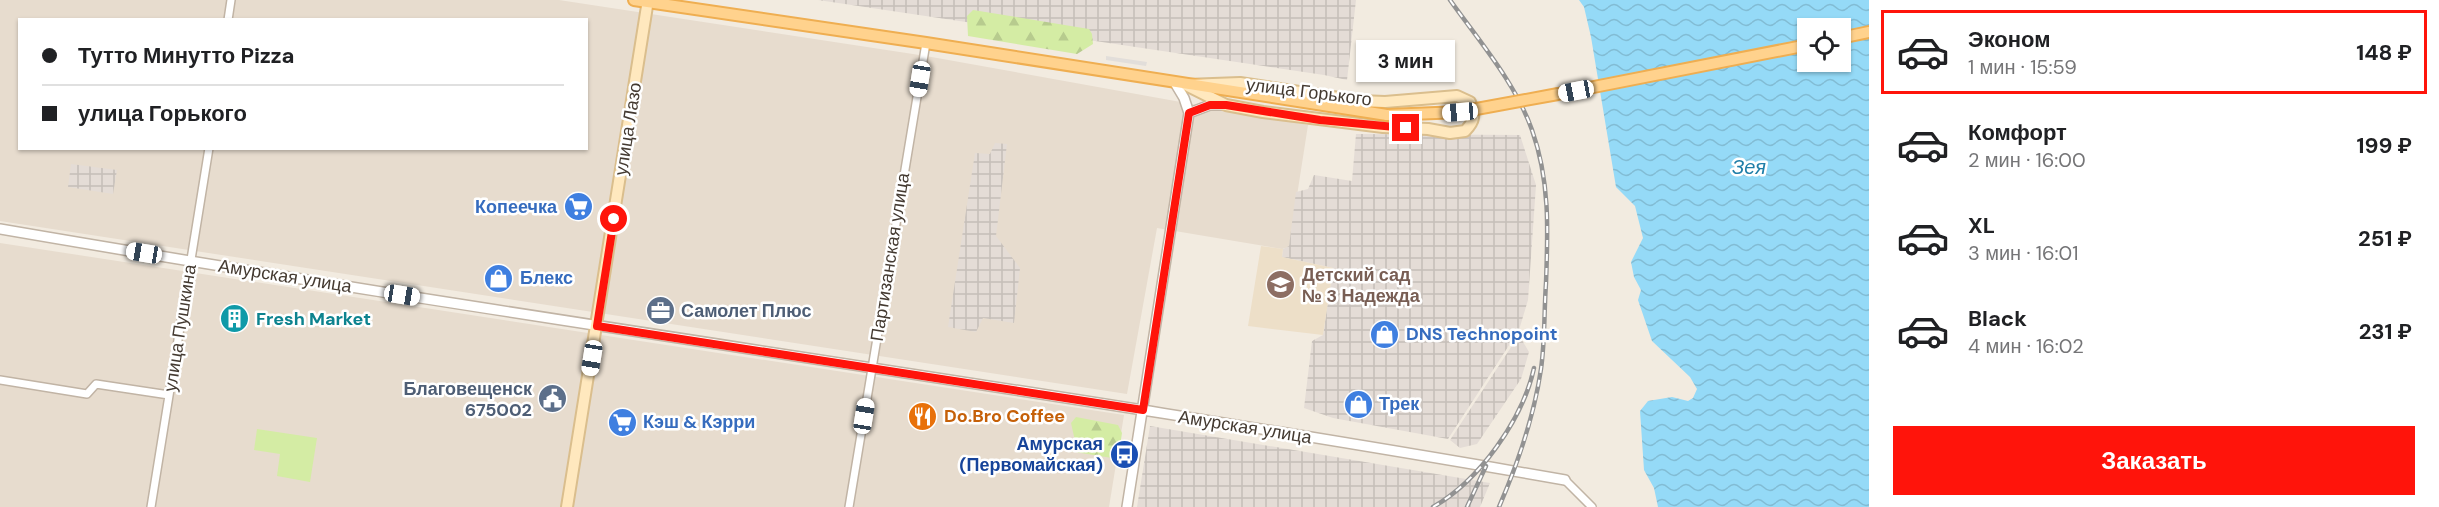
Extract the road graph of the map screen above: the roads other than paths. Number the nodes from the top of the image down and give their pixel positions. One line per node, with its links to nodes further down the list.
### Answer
1 (231, 0): 4 (street)
2 (634, 0): 3 (main road, улица Горького)
3 (648, 1): 7 (main road, улица Горького); 15 (main road, улица Лазо)
4 (228, 18)
5 (1869, 32): 6 (main road)
6 (1851, 36)
7 (926, 42): 9 (main road, улица Горького); 16 (street, Партизанская улица)
8 (1797, 47): 9 (main road, bridge)
9 (1181, 84): 10 (main road, улица Горького); 10 (main road, улица Горького); 11 (street)
10 (1226, 105): 11 (street)
11 (1189, 113): 19 (street)
12 (209, 150): 14 (street, улица Пушкина)
13 (0, 229): 14 (street, Амурская улица)
14 (190, 260): 15 (street, Амурская улица); 18 (street, улица Пушкина)
15 (597, 326): 16 (street, Амурская улица); 22 (main road, улица Лазо)
16 (871, 370): 19 (street, Амурская улица); 23 (street, Партизанская улица)
17 (0, 380): 18 (street)
18 (169, 395): 21 (street, улица Пушкина)
19 (1143, 410): 20 (street, Амурская улица); 24 (street)
20 (1565, 480): 25 (street)
21 (151, 507)
22 (567, 507)
23 (849, 507)
24 (1127, 507)
25 (1592, 507)

